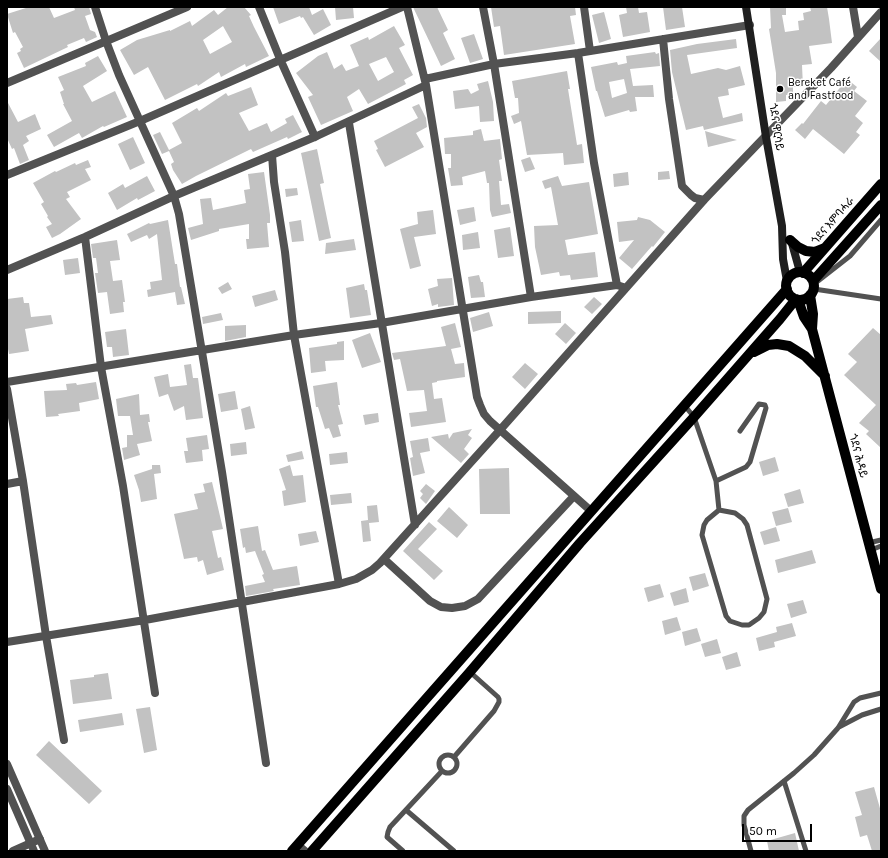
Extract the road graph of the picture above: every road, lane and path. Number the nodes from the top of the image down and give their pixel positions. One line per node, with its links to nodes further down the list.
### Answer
1 (95, 7): 14 (street)
2 (186, 7): 14 (street)
3 (259, 7): 17 (street)
4 (402, 7): 17 (street)
5 (406, 7): 19 (street)
6 (483, 7): 18 (street)
7 (584, 7): 15 (street)
8 (746, 7): 11 (main road, ጎደና ዋርሳይ)
9 (852, 7): 12 (street)
10 (881, 12): 12 (street)
11 (750, 25): 13 (street); 24 (main road, ጎደና ዋርሳይ)
12 (858, 37): 24 (street)
13 (663, 39): 15 (street); 29 (street)
14 (106, 41): 20 (street); 21 (street)
15 (590, 51): 16 (street)
16 (578, 53): 18 (street); 38 (street)
17 (280, 59): 21 (street); 23 (street)
18 (494, 64): 19 (street); 42 (street)
19 (426, 82): 22 (street); 45 (street)
20 (7, 83)
21 (140, 121): 26 (street); 28 (street)
22 (348, 123): 23 (street); 46 (street)
23 (315, 137): 25 (street)
24 (766, 137): 29 (street); 32 (main road, ጎደና ዋርሳይ)
25 (272, 155): 28 (street); 48 (street)
26 (7, 175)
27 (881, 184): 35 (main road, ጎደና እምባሓራ)
28 (174, 196): 33 (street); 49 (street)
29 (704, 200): 41 (street)
30 (881, 205): 40 (main road)
31 (881, 220): 40 (lane)
32 (782, 226): 34 (main road); 39 (main road)
33 (86, 237): 36 (street); 51 (street)
34 (790, 240): 35 (main road); 37 (main road)
35 (827, 247): 37 (main road, ጎደና እምባሓራ)
36 (7, 270)
37 (802, 272): 39 (main road); 40 (main road)
38 (617, 285): 41 (street); 42 (street)
39 (787, 285): 43 (main road); 55 (main road)
40 (813, 287): 43 (main road); 44 (lane); 47 (main road)
41 (626, 288): 57 (street)
42 (531, 297): 45 (street)
43 (797, 299): 47 (main road); 50 (main road)
44 (881, 299)
45 (463, 309): 46 (street); 57 (street)
46 (381, 323): 48 (street); 65 (street)
47 (812, 328): 52 (main road, ጎደና ሕዳይ)
48 (294, 335): 49 (street); 70 (street)
49 (202, 350): 51 (street); 72 (street)
50 (745, 359): 52 (main road); 56 (main road)
51 (101, 367): 53 (street); 73 (street)
52 (826, 376): 67 (main road, ጎደና ሕዳይ)
53 (7, 382)
54 (7, 389): 59 (street)
55 (685, 406): 56 (lane); 64 (main road)
56 (694, 417): 60 (lane); 76 (main road)
57 (500, 430): 62 (street); 65 (street)
58 (740, 431): 60 (lane)
59 (23, 481): 61 (street); 74 (street)
60 (716, 481): 63 (lane)
61 (7, 484)
62 (574, 496): 64 (street); 69 (street)
63 (719, 510): 63 (lane)
64 (591, 511): 91 (main road)
65 (415, 525): 69 (street)
66 (881, 540): 67 (lane)
67 (870, 546): 68 (lane); 71 (main road, ጎደና ሕዳይ)
68 (881, 546)
69 (384, 559): 70 (street)
70 (339, 584): 72 (street)
71 (881, 589)
72 (241, 601): 73 (street); 83 (street)
73 (145, 620): 74 (street); 77 (street)
74 (46, 636): 75 (street); 81 (street)
75 (7, 642)
76 (470, 672): 82 (lane); 94 (main road)
77 (155, 693)
78 (881, 693): 80 (lane)
79 (881, 709): 80 (lane)
80 (838, 728): 86 (lane)
81 (64, 740)
82 (454, 757): 85 (lane); 85 (lane)
83 (266, 763)
84 (7, 764): 89 (street)
85 (442, 771): 88 (lane)
86 (784, 781): 97 (lane); 98 (lane)
87 (7, 789): 90 (street)
88 (406, 810): 95 (lane); 96 (lane)
89 (40, 839): 90 (street); 93 (street)
90 (32, 847): 92 (street)
91 (298, 849)
92 (13, 851)
93 (45, 851)
94 (312, 851)
95 (403, 851)
96 (454, 851)
97 (751, 851)
98 (806, 851)

